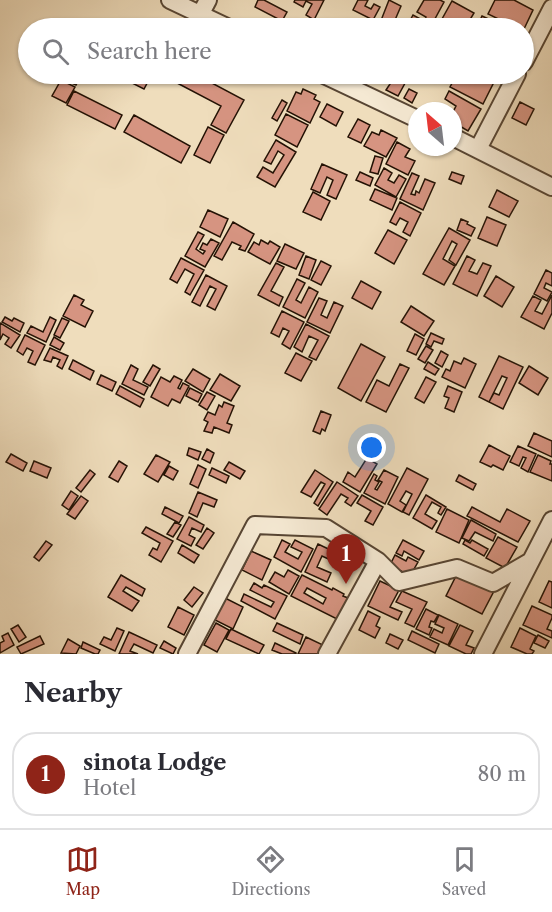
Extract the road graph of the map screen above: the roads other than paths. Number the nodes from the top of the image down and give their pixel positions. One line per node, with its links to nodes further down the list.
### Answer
1 (170, 0): 2 (street)
2 (204, 7): 4 (street)
3 (552, 8): 5 (street)
4 (217, 18)
5 (534, 43)
6 (343, 84): 8 (street)
7 (513, 84): 10 (street)
8 (408, 115)
9 (462, 140): 10 (street)
10 (478, 148): 11 (street)
11 (552, 187)
12 (552, 520): 14 (street)
13 (378, 561): 14 (street); 15 (street); 16 (street)
14 (531, 561): 17 (street)
15 (188, 654)
16 (327, 654)
17 (483, 654)

